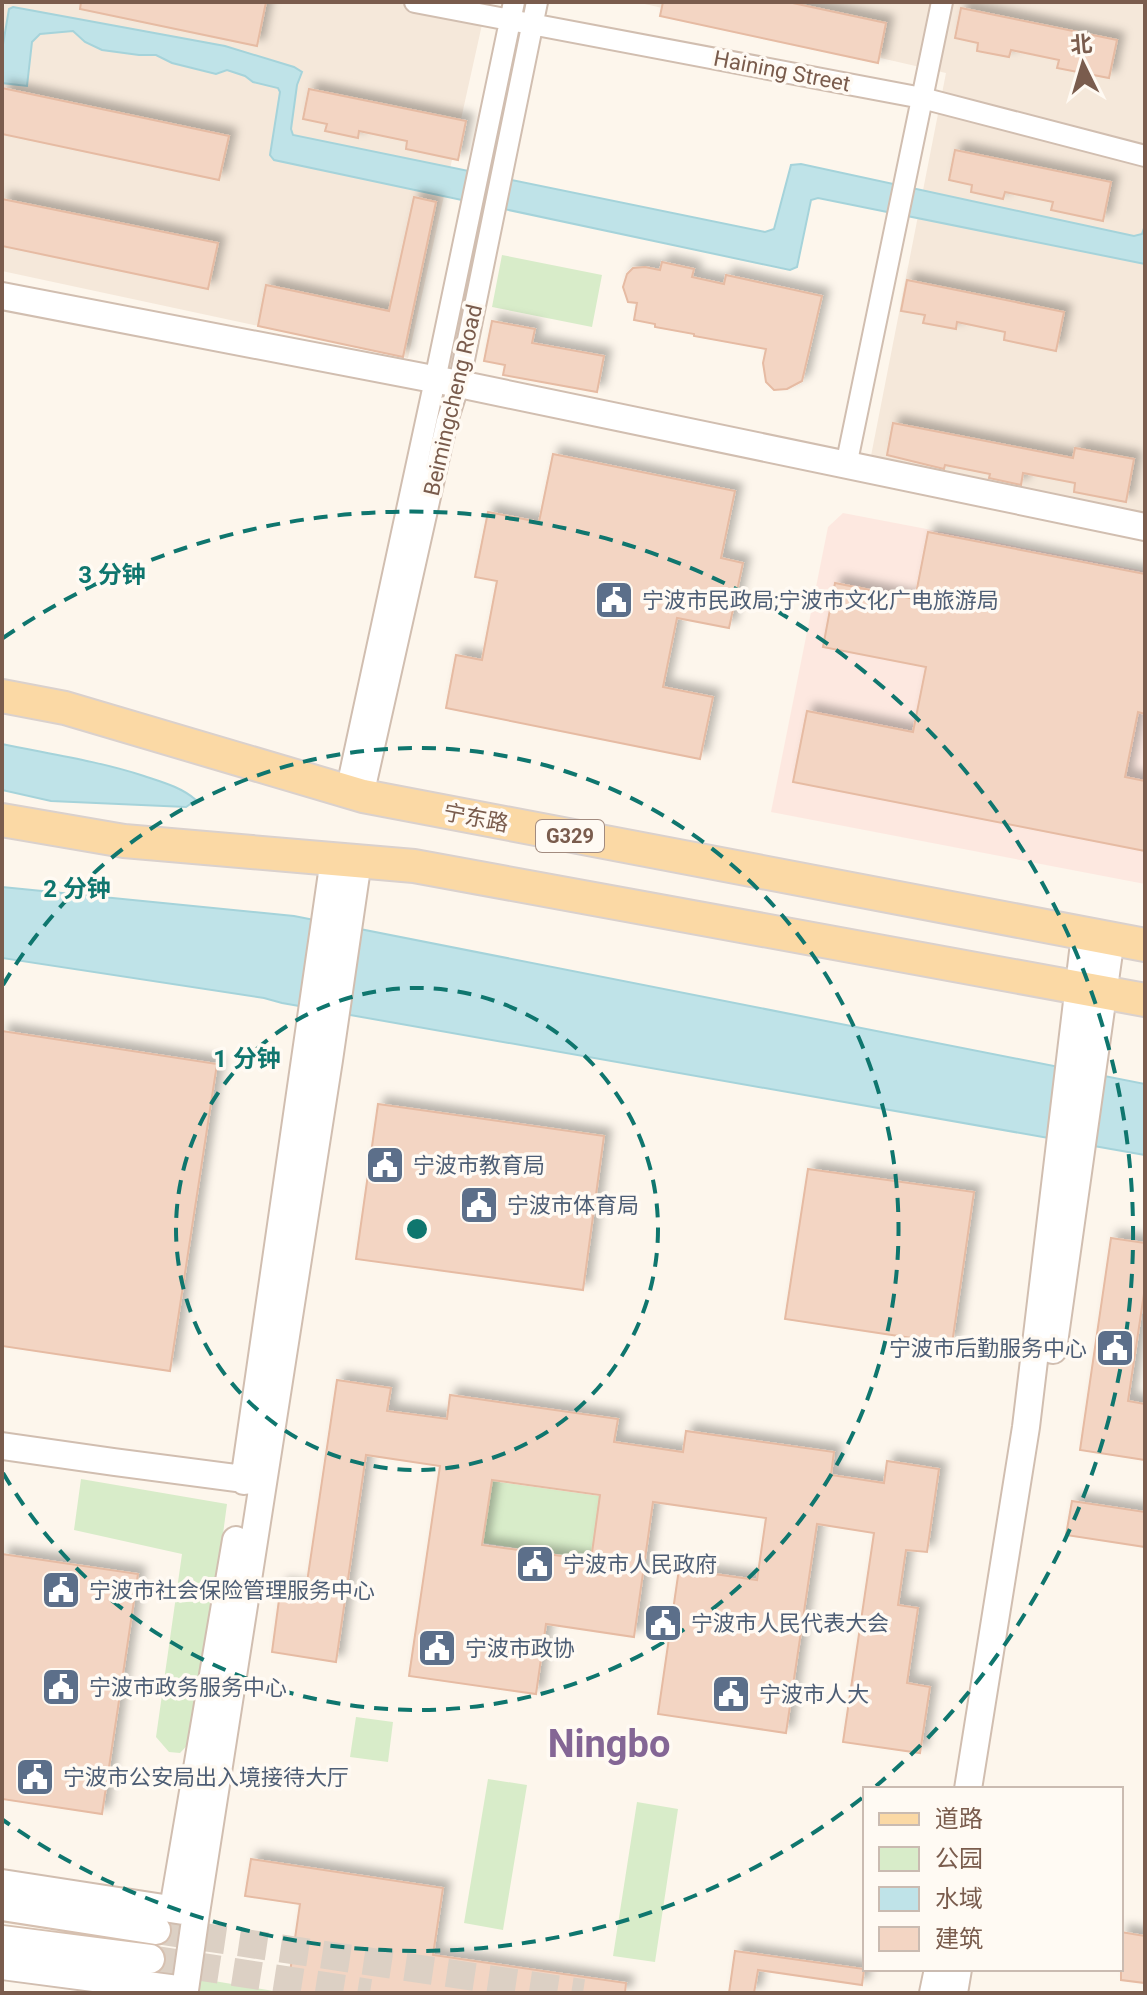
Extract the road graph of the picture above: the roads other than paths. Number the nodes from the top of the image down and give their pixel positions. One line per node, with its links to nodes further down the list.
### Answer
1 (415, 2): 4 (street, Haining Street)
2 (537, 2): 5 (street, Beimingcheng Road)
3 (942, 2): 6 (street)
4 (512, 11): 5 (street, Haining Street); 9 (street, Beimingcheng Road)
5 (531, 25): 6 (street, Haining Street); 9 (street, Beimingcheng Road)
6 (922, 98): 7 (street, Haining Street); 10 (street)
7 (1145, 156)
8 (2, 296): 9 (street)
9 (447, 382): 10 (street); 13 (street, Beimingcheng Road)
10 (846, 466): 11 (street)
11 (1145, 527)
12 (2, 696): 13 (main road, 宁东路 / G329)
13 (354, 794): 16 (main road, 宁东路 / G329)
14 (2, 820): 15 (main road)
15 (346, 860): 18 (main road); 22 (street)
16 (1098, 936): 17 (main road, 宁东路 / G329); 18 (street)
17 (1145, 945)
18 (1091, 990): 19 (main road); 23 (street); 24 (street)
19 (1145, 1000)
20 (2, 1446): 22 (street)
21 (2, 1460): 22 (street)
22 (252, 1488): 27 (street)
23 (968, 1787)
24 (987, 1787)
25 (2, 1883): 27 (street)
26 (2, 1906): 27 (main road)
27 (175, 1917): 33 (street)
28 (2, 1940): 29 (main road)
29 (150, 1959)
30 (2, 1966): 33 (street)
31 (938, 1971): 34 (street)
32 (958, 1971): 35 (street)
33 (173, 1991)
34 (933, 1993)
35 (954, 1993)

